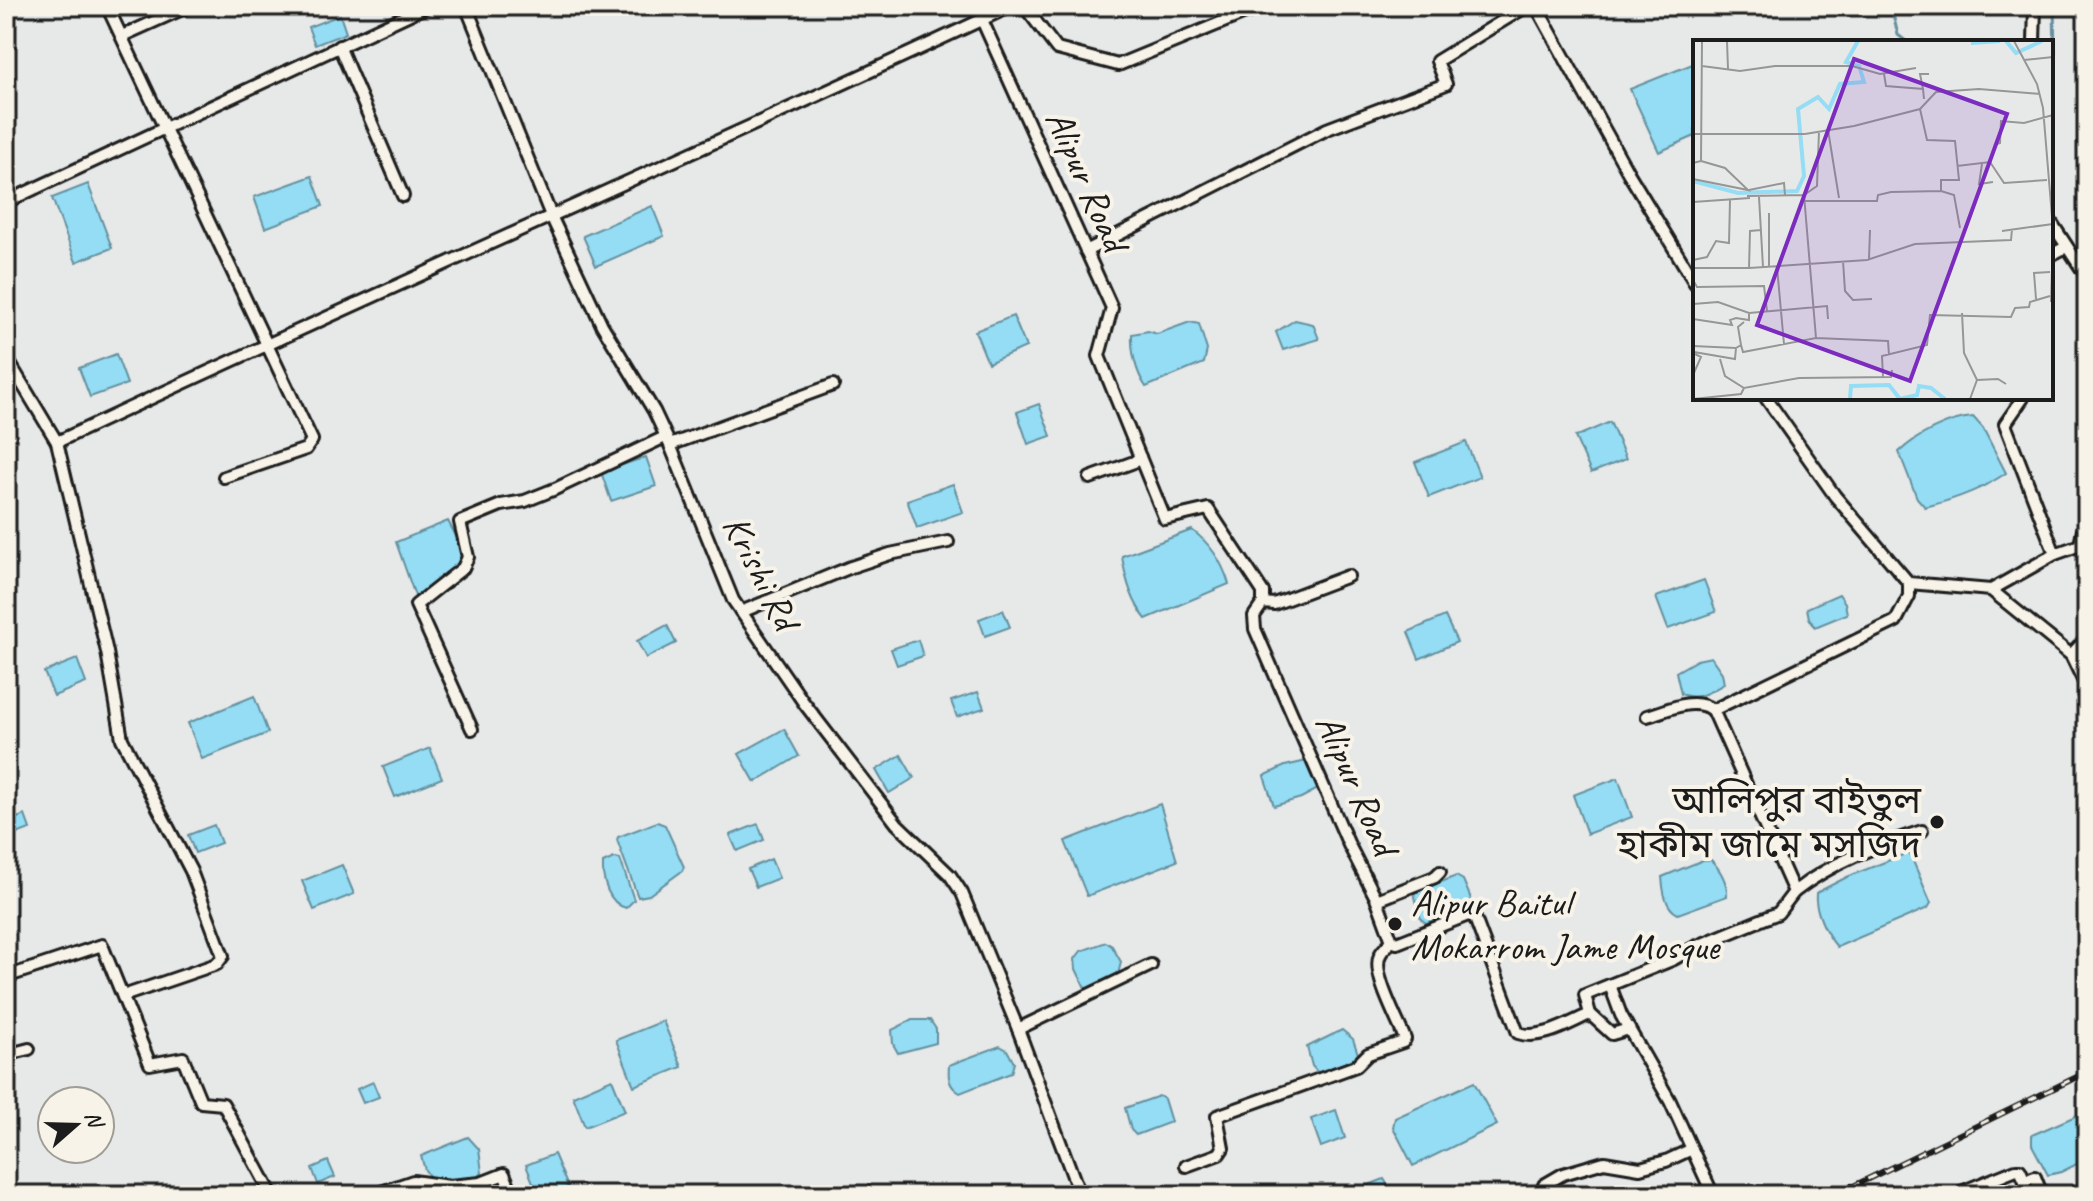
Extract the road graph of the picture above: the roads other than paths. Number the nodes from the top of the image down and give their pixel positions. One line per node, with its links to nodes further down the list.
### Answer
1 (107, 6): 12 (street)
2 (189, 6): 12 (street)
3 (427, 6): 14 (street)
4 (466, 6): 18 (street, Krishi Rd)
5 (1011, 6): 11 (street)
6 (1024, 6): 7 (street)
7 (1262, 6)
8 (1527, 6): 21 (street)
9 (1536, 6): 24 (street)
10 (2035, 6): 13 (street)
11 (982, 20): 18 (street); 21 (street, Alipur Road)
12 (122, 36): 15 (street)
13 (2034, 40)
14 (339, 46): 15 (street); 16 (street)
15 (166, 129): 17 (street); 25 (street)
16 (403, 196)
17 (6, 202)
18 (552, 218): 25 (street); 30 (street, Krishi Rd)
19 (2053, 225): 20 (street)
20 (2066, 247): 22 (street); 23 (street)
21 (1086, 251): 32 (street, Alipur Road)
22 (2053, 254)
23 (2087, 277)
24 (1693, 280)
25 (266, 344): 31 (street); 33 (street)
26 (6, 357): 31 (street)
27 (833, 385): 30 (street)
28 (1767, 400): 39 (street)
29 (2022, 400): 37 (street)
30 (668, 441): 42 (street, Krishi Rd); 48 (street)
31 (57, 442): 57 (street)
32 (1140, 457): 34 (street); 41 (street, Alipur Road)
33 (224, 477)
34 (1090, 478)
35 (2087, 528): 37 (street)
36 (948, 542): 42 (street)
37 (2055, 554): 40 (street)
38 (1348, 576): 41 (street)
39 (1909, 583): 40 (street); 46 (street)
40 (1991, 590): 44 (street)
41 (1263, 603): 52 (street, Alipur Road)
42 (741, 612): 59 (street, Krishi Rd)
43 (2087, 638): 44 (street)
44 (2071, 655): 45 (street)
45 (2087, 688)
46 (1713, 710): 47 (street); 51 (street)
47 (1647, 716)
48 (472, 729)
49 (1922, 831): 51 (street)
50 (1440, 872): 52 (street)
51 (1794, 892): 56 (street)
52 (1377, 900): 53 (street, Alipur Road)
53 (1392, 941): 58 (street); 64 (street)
54 (1151, 965): 59 (street)
55 (6, 977): 57 (street)
56 (1610, 985): 58 (street); 60 (street)
57 (123, 996): 65 (street)
58 (1590, 1014): 60 (street)
59 (1018, 1029): 68 (street, Krishi Rd)
60 (1629, 1029): 63 (street)
61 (29, 1049): 62 (street)
62 (6, 1055)
63 (1692, 1149): 69 (street); 70 (street)
64 (1186, 1166)
65 (272, 1195)
66 (372, 1195): 67 (street)
67 (513, 1195)
68 (1080, 1195)
69 (1549, 1195)
70 (1713, 1195)
71 (1954, 1195): 72 (street)
72 (2042, 1195)

